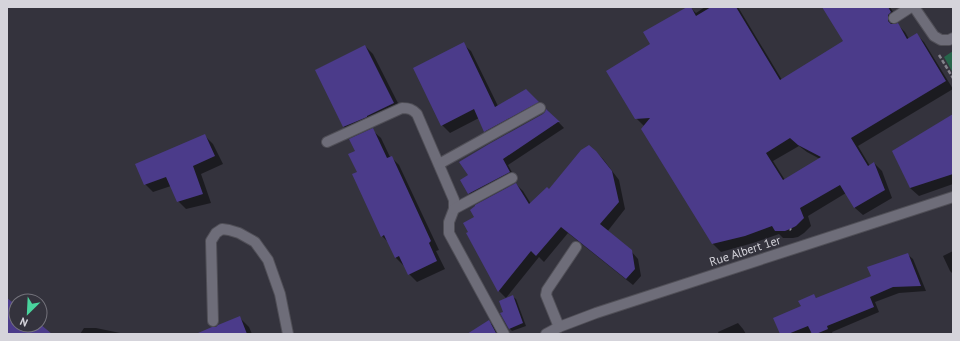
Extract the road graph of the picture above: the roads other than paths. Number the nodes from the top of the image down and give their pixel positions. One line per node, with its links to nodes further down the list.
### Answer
1 (911, 7): 3 (street)
2 (914, 7): 4 (street)
3 (894, 18)
4 (953, 38)
5 (540, 108): 7 (street)
6 (327, 142): 7 (street)
7 (439, 164): 10 (street)
8 (512, 178): 10 (street)
9 (953, 197): 13 (street, Rue Albert 1er)
10 (454, 209): 15 (street)
11 (576, 247): 13 (street)
12 (213, 321): 14 (street)
13 (559, 327): 16 (street, Rue Albert 1er)
14 (288, 334)
15 (504, 334)
16 (546, 334)

